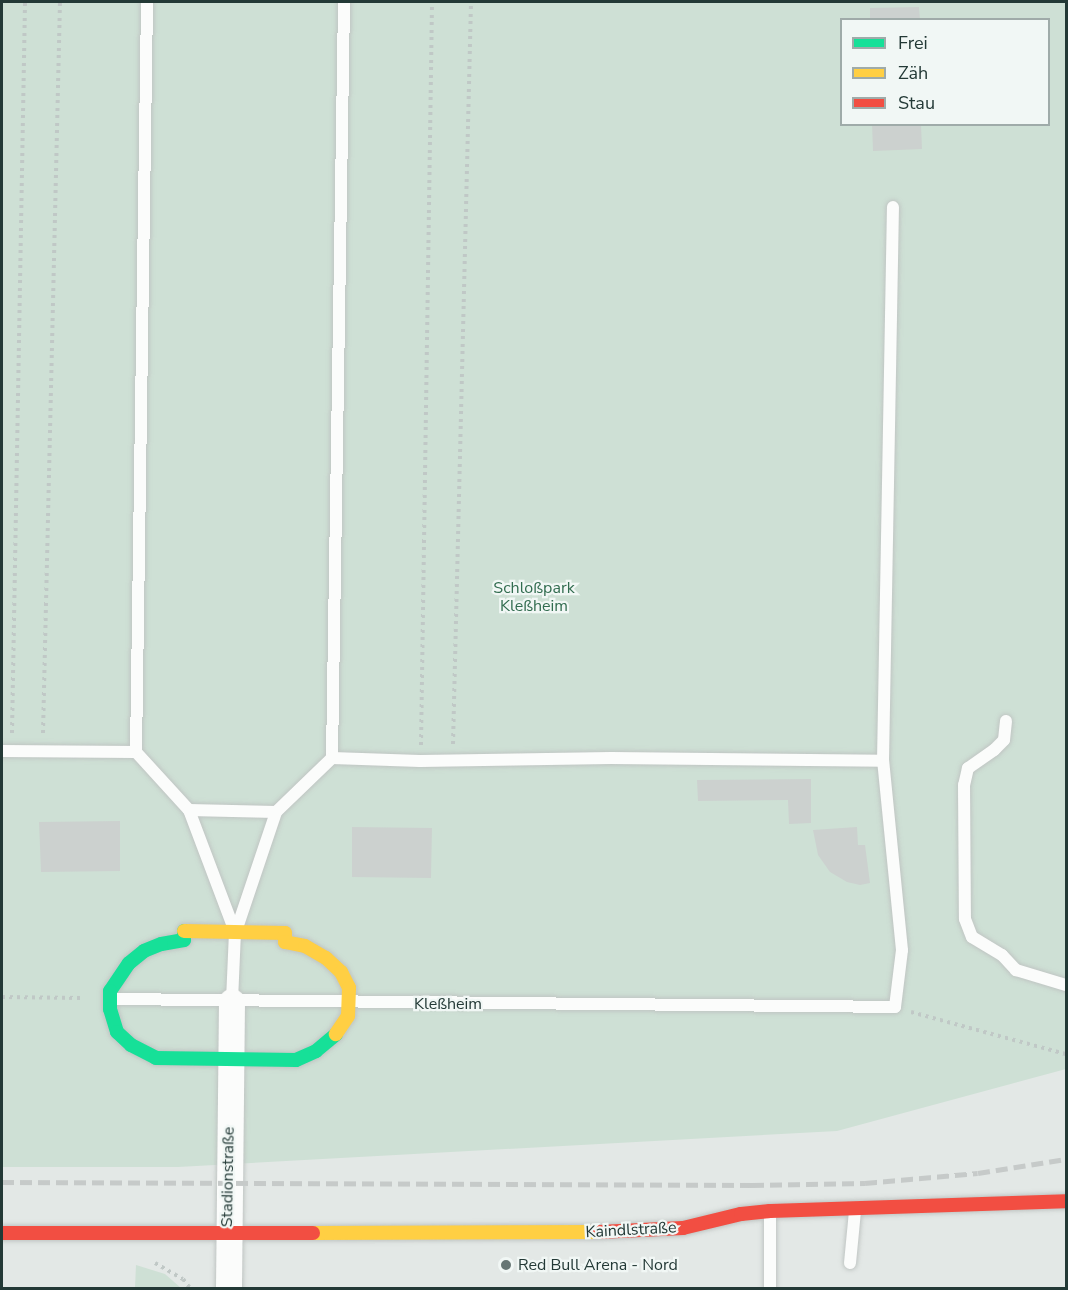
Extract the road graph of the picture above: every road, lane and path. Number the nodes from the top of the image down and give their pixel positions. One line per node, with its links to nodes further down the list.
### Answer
1 (25, 2): 9 (path)
2 (60, 2): 10 (path)
3 (147, 2): 11 (lane)
4 (344, 2): 12 (lane)
5 (432, 2): 14 (path)
6 (471, 2): 13 (path)
7 (892, 207): 15 (lane)
8 (1006, 721): 19 (lane)
9 (7, 751): 10 (lane)
10 (43, 751): 11 (lane)
11 (136, 752): 16 (lane)
12 (332, 758): 14 (lane); 17 (lane)
13 (453, 760): 14 (lane); 15 (lane)
14 (420, 761)
15 (883, 761): 24 (lane)
16 (189, 810): 17 (lane); 18 (lane)
17 (276, 812): 18 (lane)
18 (235, 932): 21 (street); 22 (lane); 23 (street)
19 (1066, 985)
20 (2, 997): 21 (path)
21 (110, 999): 22 (lane, Kleßheim); 26 (street)
22 (232, 1002): 23 (lane, Kleßheim); 26 (street, Stadionstraße)
23 (350, 1003): 24 (lane, Kleßheim); 26 (street)
24 (895, 1007): 25 (path)
25 (1066, 1054)
26 (230, 1062): 31 (street, Stadionstraße)
27 (1066, 1201): 28 (street, Kaindlstraße)
28 (855, 1209): 29 (street, Kaindlstraße); 32 (lane)
29 (770, 1211): 31 (street, Kaindlstraße); 34 (lane)
30 (2, 1233): 31 (street, Stadionstraße)
31 (230, 1234): 33 (street)
32 (849, 1263)
33 (229, 1288)
34 (770, 1288)

